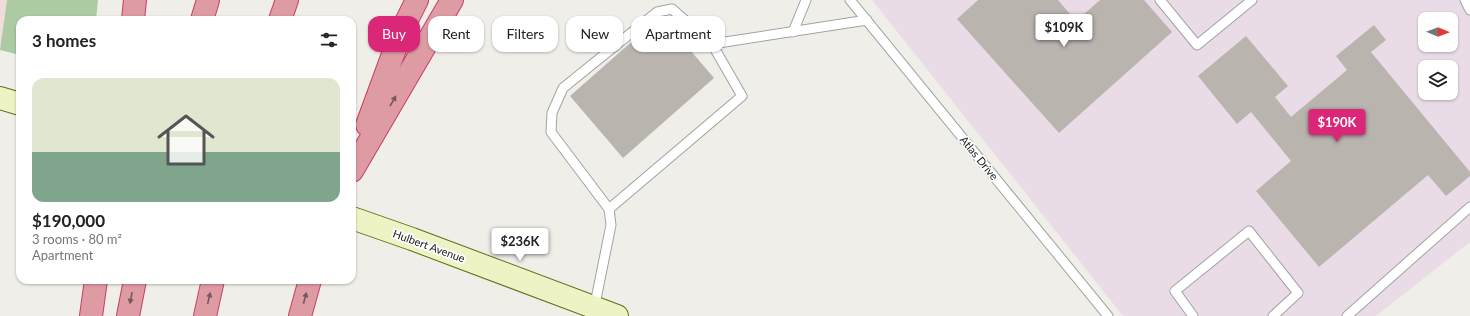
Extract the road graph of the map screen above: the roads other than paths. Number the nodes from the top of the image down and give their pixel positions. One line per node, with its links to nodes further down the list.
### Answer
1 (135, 0): 12 (highway)
2 (208, 0): 13 (highway)
3 (287, 0): 14 (highway)
4 (416, 0): 24 (highway)
5 (452, 0): 25 (highway, one-way to 5)
6 (806, 0): 18 (lane)
7 (850, 0): 17 (lane, Atlas Drive)
8 (1160, 0): 9 (lane)
9 (1252, 0)
10 (1465, 0): 11 (lane)
11 (1470, 10)
12 (133, 16)
13 (203, 16)
14 (281, 16)
15 (652, 16): 16 (lane)
16 (680, 16)
17 (867, 20): 18 (lane); 39 (lane, Atlas Drive)
18 (792, 32): 20 (lane)
19 (631, 33): 27 (lane)
20 (725, 42)
21 (717, 52): 27 (lane)
22 (0, 98): 23 (main road)
23 (16, 103)
24 (356, 153)
25 (356, 164)
26 (1470, 207): 42 (lane)
27 (608, 209): 33 (lane)
28 (356, 219): 33 (main road, Hulbert Avenue)
29 (95, 284): 34 (highway)
30 (134, 284): 35 (highway, one-way to 35)
31 (212, 284): 36 (highway, one-way to 31)
32 (309, 284): 37 (highway, one-way to 32)
33 (593, 312): 38 (main road, Hulbert Avenue)
34 (91, 316)
35 (128, 316)
36 (205, 316)
37 (300, 316)
38 (617, 316)
39 (1108, 316)
40 (1193, 316): 41 (lane)
41 (1273, 316)
42 (1347, 316)

